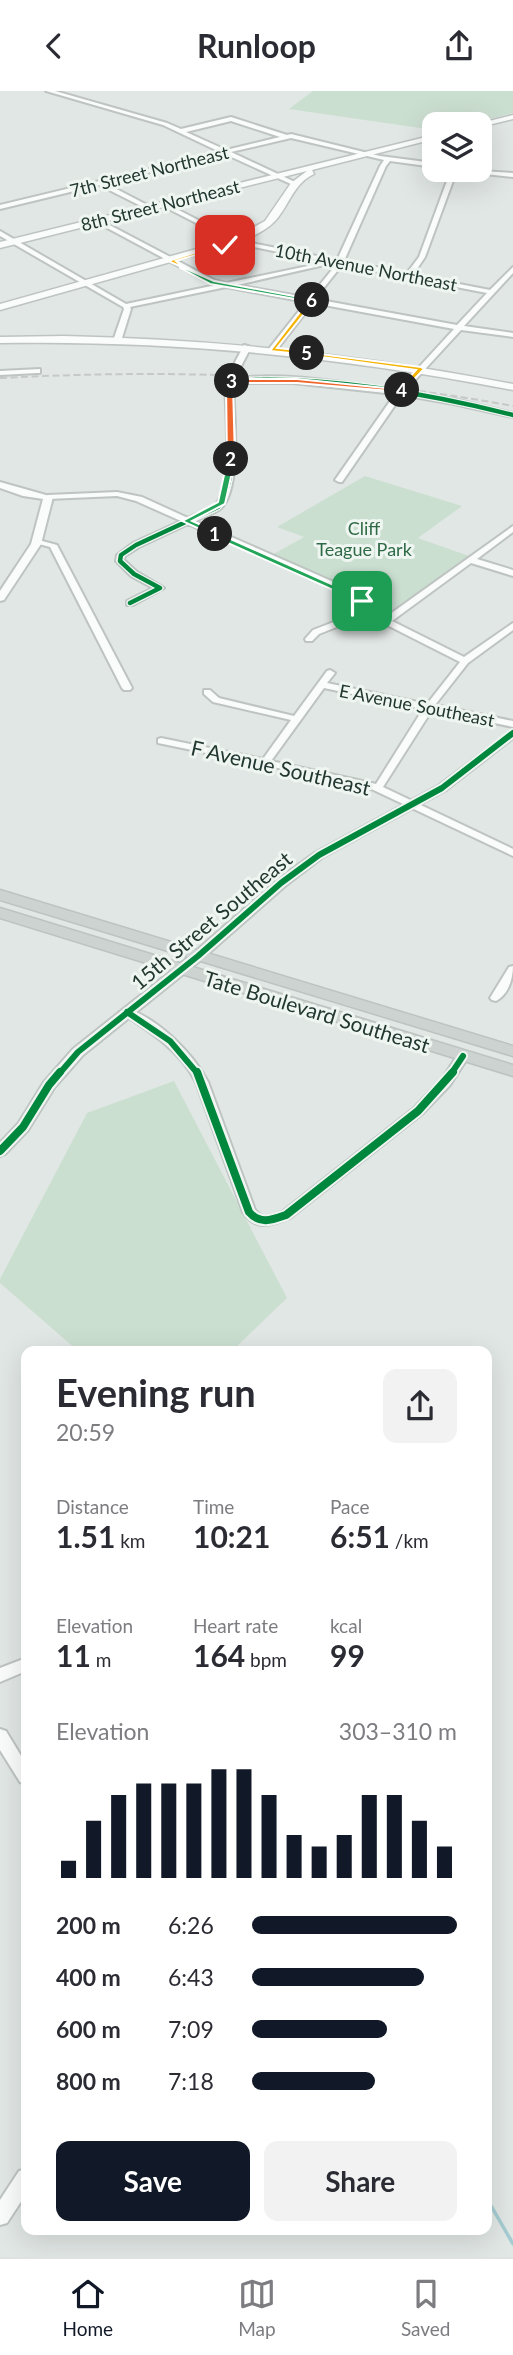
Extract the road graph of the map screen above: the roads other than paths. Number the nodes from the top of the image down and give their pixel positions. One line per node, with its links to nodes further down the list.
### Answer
1 (49, 91): 4 (street)
2 (513, 117): 3 (main road)
3 (492, 122)
4 (181, 131): 5 (street); 7 (street)
5 (286, 138): 7 (street, 7th Street Northeast); 8 (street, 7th Street Northeast)
6 (422, 140): 8 (main road)
7 (226, 152): 14 (street); 16 (street, 7th Street Northeast)
8 (365, 155): 9 (street); 11 (main road)
9 (388, 160): 10 (street); 27 (street)
10 (422, 164)
11 (320, 167): 14 (main road, 8th Street Northeast); 17 (main road)
12 (492, 173): 13 (street)
13 (513, 175)
14 (277, 176): 17 (street); 18 (main road, 8th Street Northeast)
15 (450, 182): 29 (street)
16 (100, 183): 19 (street, 7th Street Northeast); 20 (street)
17 (293, 183): 24 (main road)
18 (163, 204): 20 (main road, 8th Street Northeast); 24 (street, 10th Avenue Northeast)
19 (0, 207)
20 (149, 208): 21 (main road, 8th Street Northeast)
21 (98, 221): 23 (main road, 8th Street Northeast); 26 (street)
22 (0, 233): 23 (street)
23 (15, 241): 25 (main road, 8th Street Northeast); 30 (street)
24 (238, 242): 26 (main road); 27 (street, 10th Avenue Northeast)
25 (0, 245)
26 (171, 261): 30 (main road); 31 (street)
27 (341, 262): 29 (street, 10th Avenue Northeast); 31 (street); 33 (street)
28 (513, 269): 32 (street)
29 (409, 276): 32 (street, 10th Avenue Northeast)
30 (87, 284): 34 (street); 35 (main road)
31 (224, 285): 33 (street); 34 (street)
32 (492, 292): 36 (street)
33 (312, 299): 36 (street); 41 (street)
34 (125, 306): 38 (street)
35 (0, 307)
36 (459, 328): 37 (street); 42 (street)
37 (513, 335)
38 (118, 338): 39 (main road); 40 (main road)
39 (0, 340)
40 (247, 347): 41 (main road); 43 (street)
41 (272, 349): 42 (main road)
42 (421, 369): 46 (main road); 47 (street)
43 (235, 370)
44 (37, 371): 45 (street)
45 (0, 373)
46 (513, 387)
47 (402, 390): 48 (street); 49 (street); 52 (street)
48 (513, 415)
49 (340, 480)
50 (0, 485): 51 (street)
51 (48, 497): 52 (street); 54 (street)
52 (186, 521): 58 (street); 59 (street)
53 (513, 528): 55 (street)
54 (38, 541): 57 (street); 66 (street)
55 (472, 560): 56 (street); 60 (street)
56 (513, 573)
57 (2, 592)
58 (130, 603)
59 (372, 610): 60 (street); 62 (street)
60 (386, 621): 63 (street)
61 (513, 627): 63 (street)
62 (309, 639)
63 (465, 661): 68 (street)
64 (330, 673): 65 (street)
65 (321, 685): 68 (street, E Avenue Southeast); 69 (street)
66 (127, 688)
67 (207, 692): 69 (street)
68 (429, 707): 70 (street, E Avenue Southeast); 73 (street)
69 (297, 719): 72 (street)
70 (513, 732): 74 (street, 15th Street Southeast)
71 (161, 741): 72 (street, F Avenue Southeast)
72 (265, 763): 73 (street, F Avenue Southeast)
73 (378, 788): 74 (street, F Avenue Southeast)
74 (412, 806): 75 (street, F Avenue Southeast); 78 (street, 15th Street Southeast)
75 (513, 853)
76 (0, 895): 78 (main road, Tate Boulevard Southeast)
77 (0, 913): 79 (main road, Tate Boulevard Southeast)
78 (198, 956): 79 (street, 15th Street Southeast); 83 (main road, Tate Boulevard Southeast)
79 (182, 969): 82 (street, 15th Street Southeast); 84 (main road, Tate Boulevard Southeast)
80 (513, 969): 81 (street)
81 (496, 998)
82 (127, 1012): 84 (street); 86 (street, 15th Street Southeast)
83 (513, 1051)
84 (463, 1056): 85 (main road, Tate Boulevard Southeast)
85 (513, 1071)
86 (0, 1151)
87 (21, 1666): 88 (street)
88 (0, 1675)
89 (0, 1736): 90 (street)
90 (21, 1769)
91 (21, 2185): 92 (street)
92 (0, 2216)

